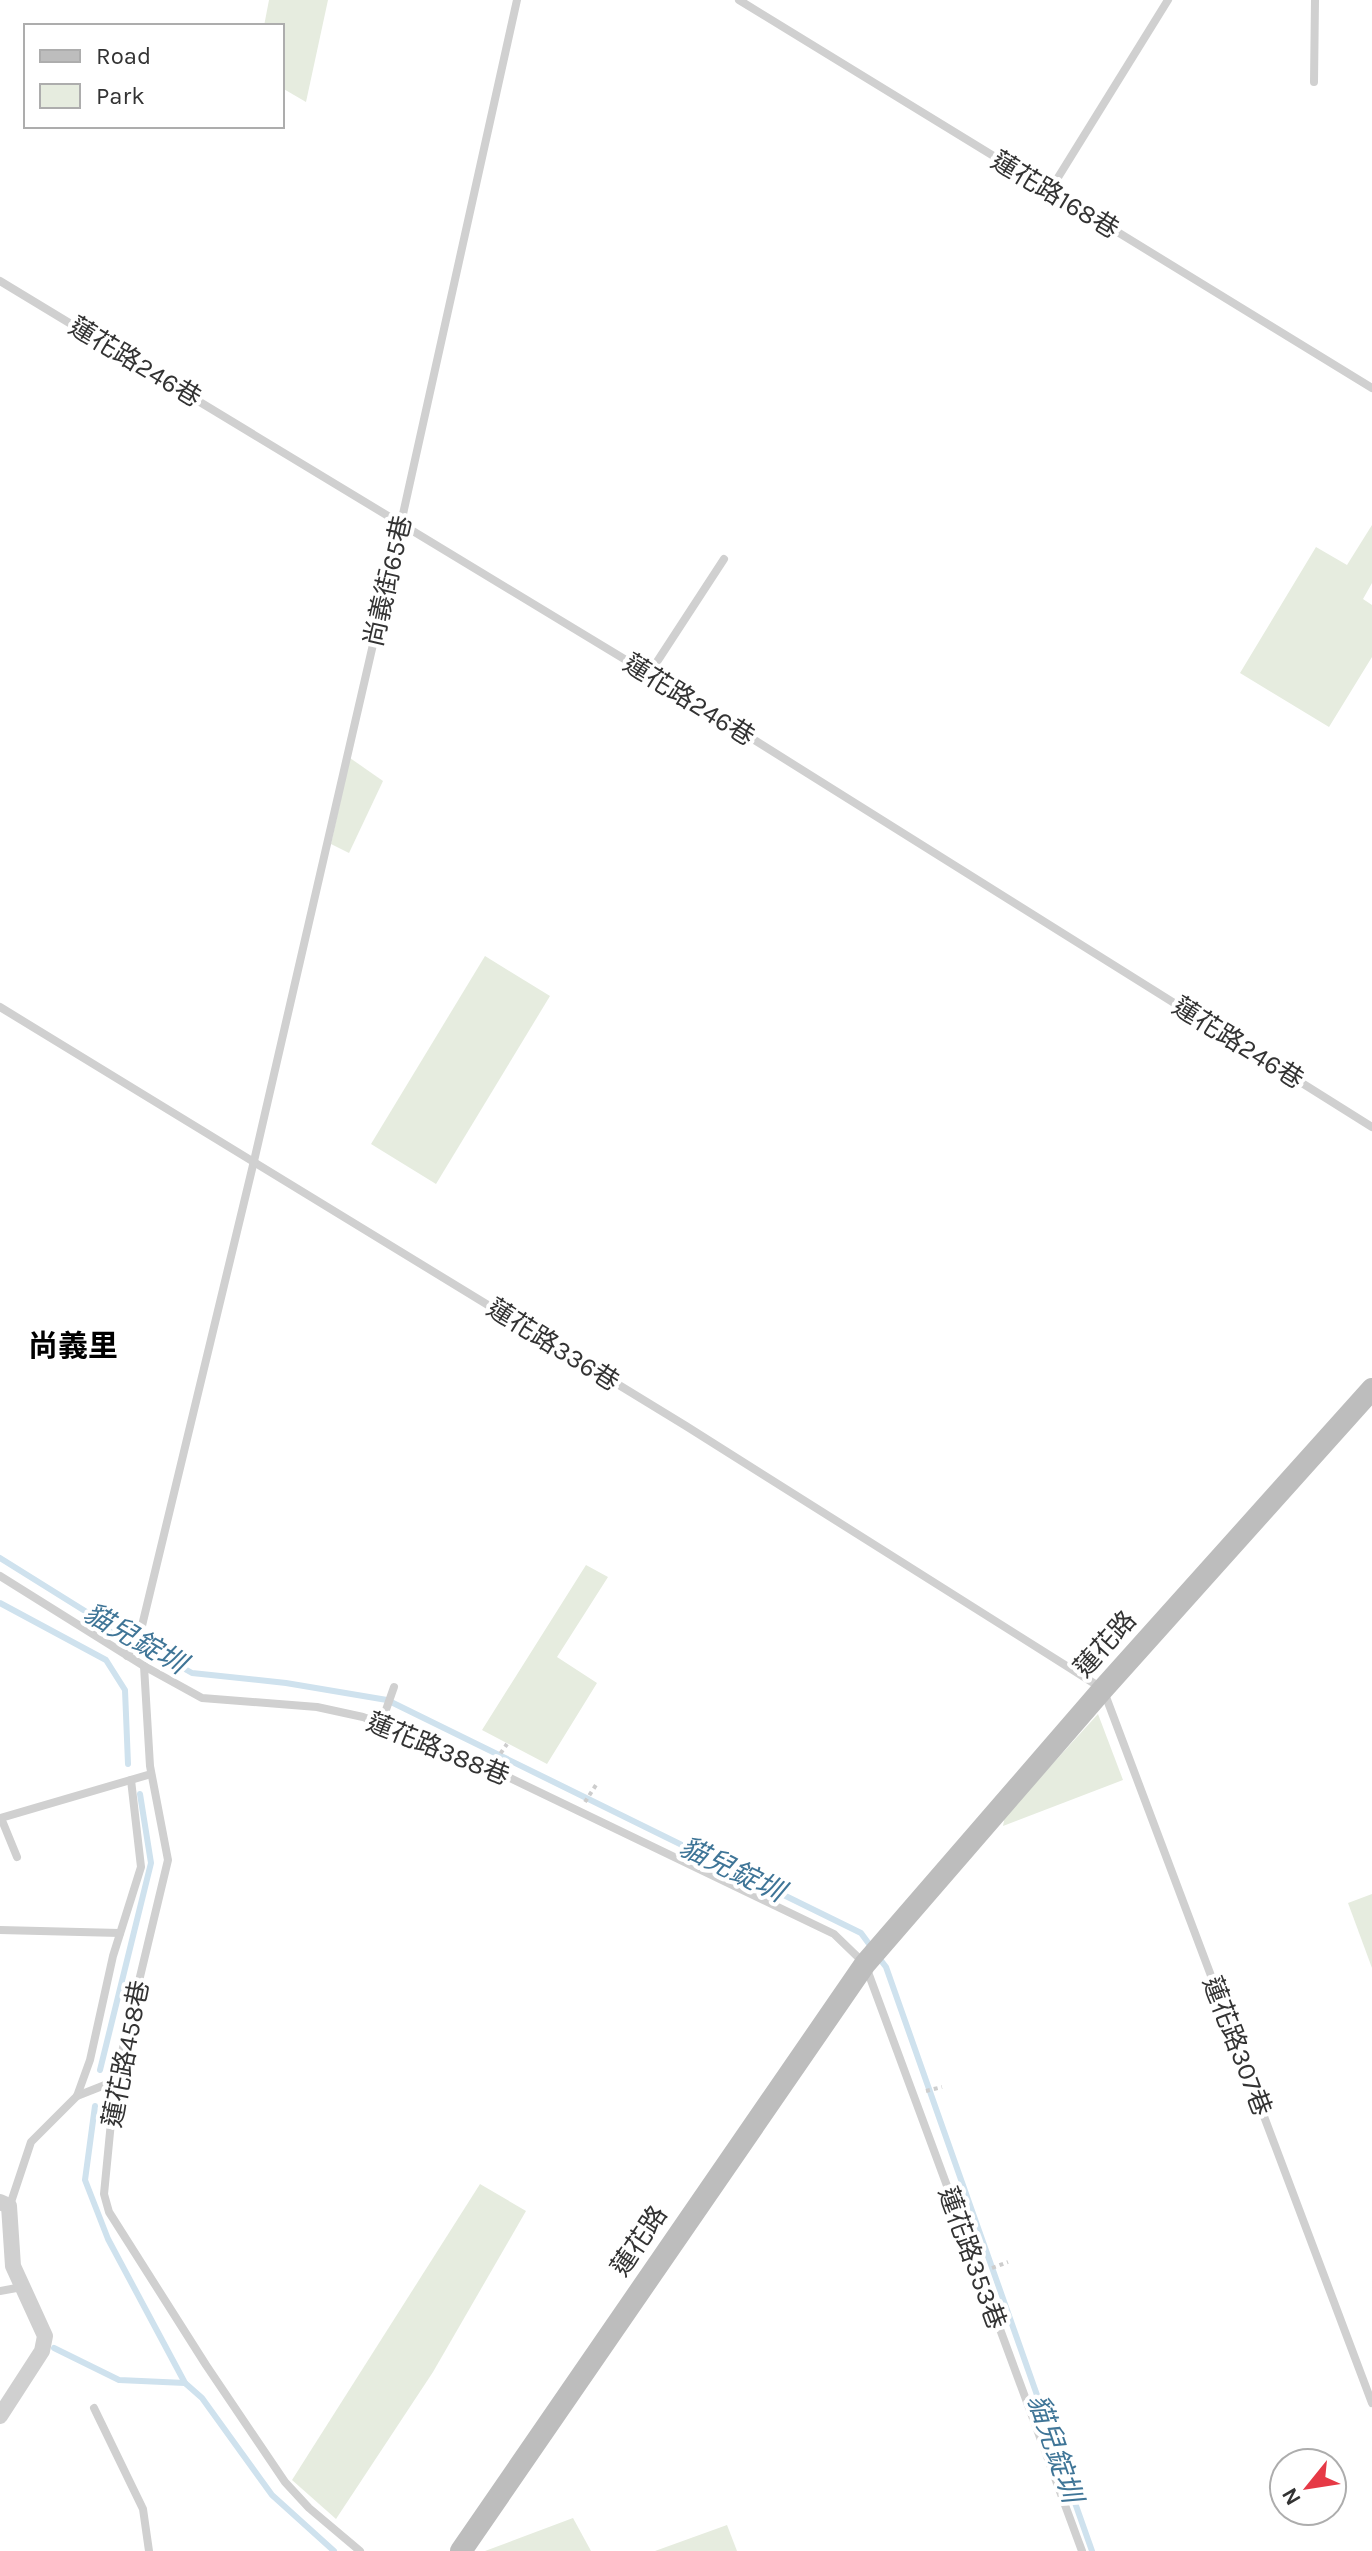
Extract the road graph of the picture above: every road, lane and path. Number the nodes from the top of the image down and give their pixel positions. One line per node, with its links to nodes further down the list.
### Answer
1 (517, 0): 9 (lane, 尚義街65巷)
2 (739, 0): 6 (lane, 蓮花路168巷)
3 (1168, 0): 6 (lane)
4 (1315, 0): 5 (lane)
5 (1314, 82)
6 (1049, 192): 8 (lane, 蓮花路168巷)
7 (0, 281): 9 (lane, 蓮花路246巷)
8 (1372, 388)
9 (401, 523): 11 (lane, 蓮花路246巷); 14 (lane, 尚義街65巷)
10 (724, 559): 11 (lane)
11 (649, 674): 13 (lane, 蓮花路246巷)
12 (0, 1007): 14 (lane, 蓮花路336巷)
13 (1372, 1127)
14 (254, 1161): 17 (lane, 尚義街65巷); 20 (lane, 蓮花路336巷)
15 (1372, 1389): 20 (street, 蓮花路)
16 (0, 1576): 17 (lane, 蓮花路388巷)
17 (127, 1656): 18 (lane, 蓮花路388巷)
18 (144, 1666): 21 (lane, 蓮花路388巷); 22 (lane, 蓮花路458巷)
19 (394, 1687): 21 (lane)
20 (1103, 1689): 29 (street, 蓮花路); 35 (lane, 蓮花路307巷)
21 (381, 1724): 26 (lane, 蓮花路388巷)
22 (151, 1774): 23 (lane); 30 (lane, 蓮花路458巷)
23 (131, 1780): 25 (lane); 28 (lane)
24 (703, 1834): 26 (path)
25 (17, 1857)
26 (688, 1864): 29 (lane, 蓮花路388巷)
27 (0, 1930): 28 (lane)
28 (120, 1933): 31 (lane)
29 (865, 1964): 40 (street, 蓮花路); 41 (lane, 蓮花路353巷)
30 (115, 2081): 31 (lane); 39 (lane, 蓮花路458巷)
31 (77, 2096): 32 (lane)
32 (5, 2204): 33 (street)
33 (22, 2287): 34 (lane); 37 (street)
34 (0, 2291)
35 (1372, 2403)
36 (94, 2408): 38 (lane)
37 (0, 2416)
38 (149, 2551)
39 (360, 2551)
40 (461, 2551)
41 (1082, 2551)

